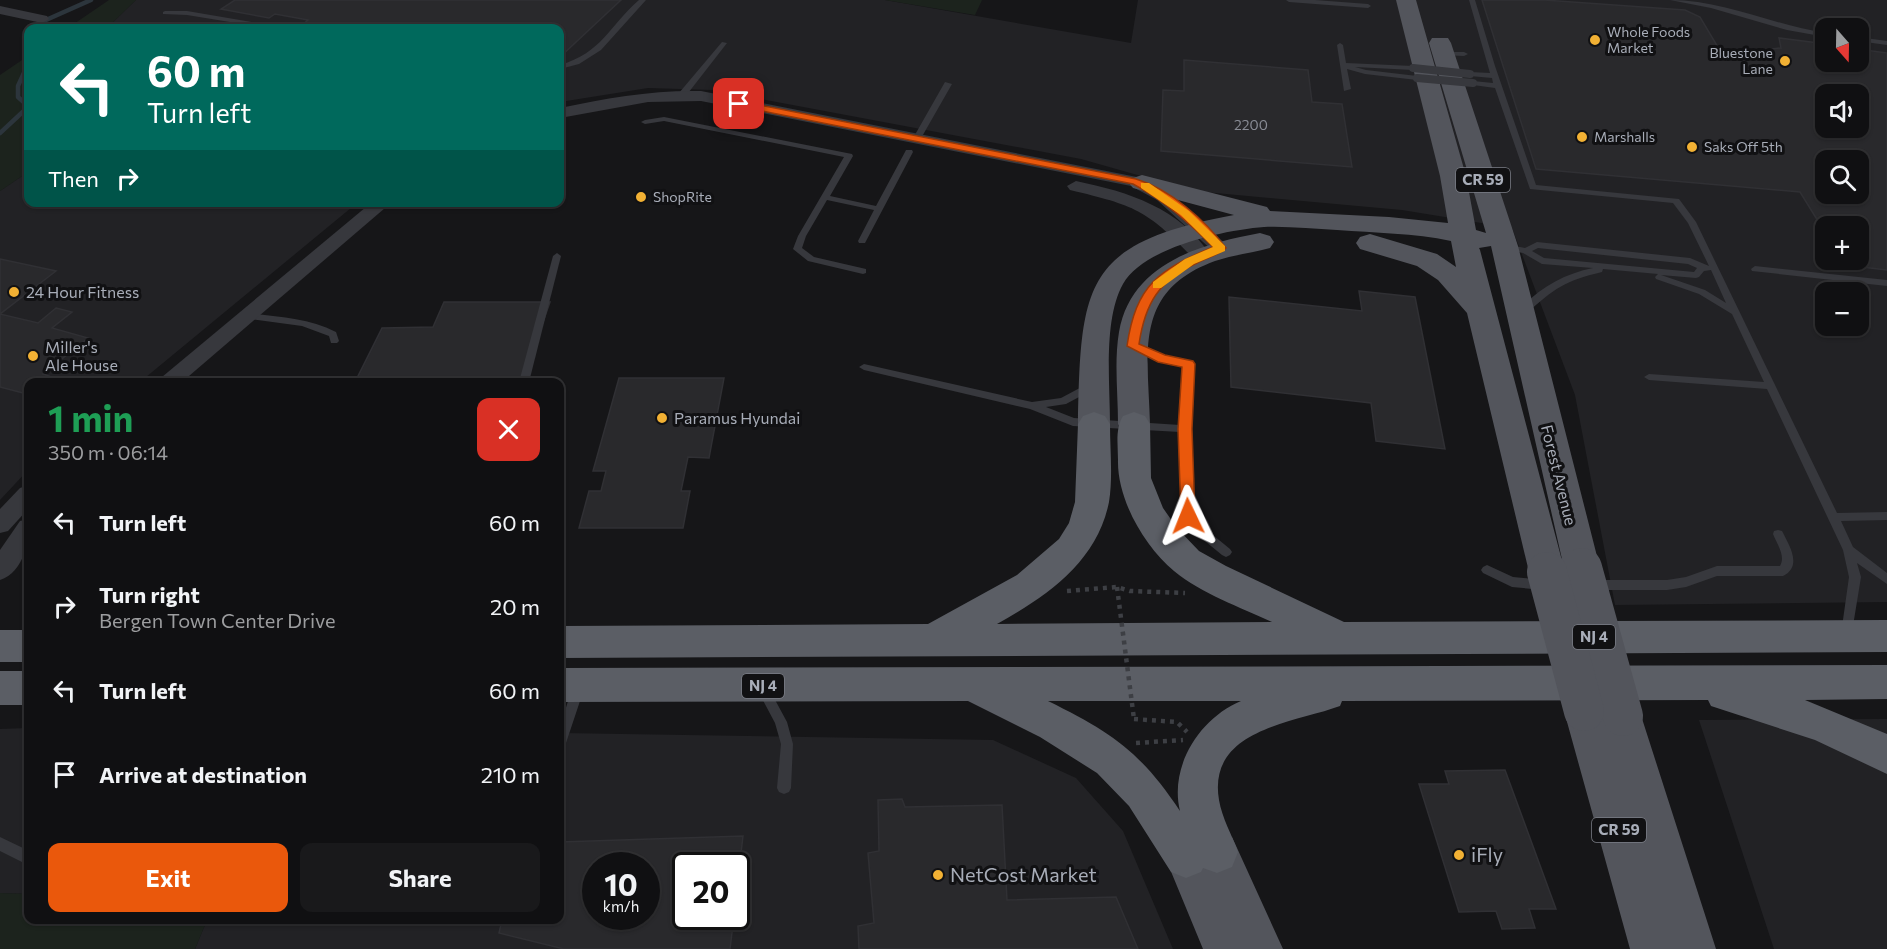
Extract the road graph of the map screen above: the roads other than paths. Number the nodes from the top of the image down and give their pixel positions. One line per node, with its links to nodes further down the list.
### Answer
1 (643, 0): 19 (lane)
2 (1289, 0): 6 (lane)
3 (1406, 0): 17 (main road, Forest Avenue / CR 59)
4 (1472, 0): 20 (lane)
5 (1673, 0): 12 (lane)
6 (1368, 6)
7 (0, 10): 9 (street)
8 (165, 13): 11 (lane)
9 (42, 19)
10 (1434, 20): 17 (main road, Forest Avenue / CR 59)
11 (252, 24)
12 (1815, 33)
13 (1869, 41): 14 (lane)
14 (1887, 43)
15 (724, 44): 24 (lane)
16 (1340, 45): 18 (lane)
17 (1435, 57): 18 (lane); 20 (lane, bridge); 29 (main road, Forest Avenue / CR 59); 39 (main road, Forest Avenue / CR 59)
18 (1343, 65): 22 (lane, bridge); 23 (lane)
19 (564, 66)
20 (1494, 76): 22 (lane)
21 (948, 84): 28 (lane)
22 (1497, 86): 44 (lane)
23 (1347, 89)
24 (682, 95): 25 (street); 28 (street)
25 (630, 100): 26 (street); 28 (street)
26 (564, 112)
27 (645, 122): 31 (lane)
28 (913, 146): 30 (street); 33 (lane); 37 (street)
29 (1453, 176): 35 (main road); 38 (main road, Forest Avenue / CR 59)
30 (1142, 183): 34 (main road); 37 (street)
31 (824, 197): 33 (lane); 46 (lane)
32 (377, 207): 51 (street)
33 (879, 209): 36 (lane)
34 (1286, 220): 35 (main road); 37 (main road)
35 (1373, 234): 37 (main road); 38 (main road); 48 (main road)
36 (862, 241)
37 (1202, 242): 53 (main road); 58 (main road)
38 (1464, 242): 39 (main road); 48 (main road, Forest Avenue / CR 59)
39 (1515, 248): 41 (lane); 42 (lane); 50 (main road, Forest Avenue / CR 59)
40 (557, 256): 57 (lane)
41 (1612, 268): 45 (lane); 50 (lane)
42 (1702, 268): 44 (lane); 45 (lane)
43 (1755, 268): 47 (lane)
44 (1715, 269): 49 (lane)
45 (1632, 270): 49 (lane)
46 (863, 272)
47 (1887, 283)
48 (1480, 309): 74 (main road, Forest Avenue / CR 59)
49 (1736, 314): 59 (lane)
50 (1521, 315): 74 (main road, Forest Avenue / CR 59)
51 (247, 316): 52 (lane); 56 (street)
52 (334, 341)
53 (1133, 346): 62 (main road); 63 (lane)
54 (864, 367): 60 (lane)
55 (1649, 377): 59 (lane)
56 (174, 378)
57 (525, 378)
58 (1095, 384): 60 (lane); 61 (main road)
59 (1770, 386): 66 (lane)
60 (1032, 406): 61 (lane)
61 (1094, 424): 62 (lane); 80 (highway)
62 (1134, 424): 63 (lane); 79 (highway)
63 (1185, 429): 71 (lane)
64 (24, 498): 67 (street)
65 (1887, 516): 66 (lane)
66 (1834, 517): 70 (lane)
67 (0, 524)
68 (24, 534): 72 (street)
69 (1778, 534): 74 (lane)
70 (1849, 550): 75 (lane); 76 (lane)
71 (1226, 552)
72 (0, 570)
73 (1487, 570): 74 (lane)
74 (1567, 577): 89 (main road, Forest Avenue / CR 59, bridge)
75 (1887, 579)
76 (1847, 636): 77 (highway, NJ 4); 79 (highway, NJ 4)
77 (1887, 636)
78 (564, 637): 80 (highway, NJ 4)
79 (1340, 638): 80 (highway, NJ 4)
80 (931, 641)
81 (0, 646): 82 (highway)
82 (24, 646)
83 (966, 682): 84 (highway, NJ 4); 88 (highway, NJ 4); 95 (highway)
84 (1372, 682): 86 (highway, NJ 4); 95 (highway)
85 (1887, 682): 86 (highway, NJ 4)
86 (1680, 683): 91 (highway)
87 (569, 685): 88 (highway, NJ 4); 90 (lane)
88 (761, 686): 92 (lane)
89 (1604, 713): 98 (main road, Forest Avenue / CR 59); 99 (main road, Forest Avenue / CR 59)
90 (564, 717)
91 (1887, 755)
92 (784, 788)
93 (0, 844): 94 (lane)
94 (24, 855)
95 (1201, 855): 96 (main road); 97 (main road)
96 (1226, 949)
97 (1260, 949)
98 (1653, 949)
99 (1693, 949)

